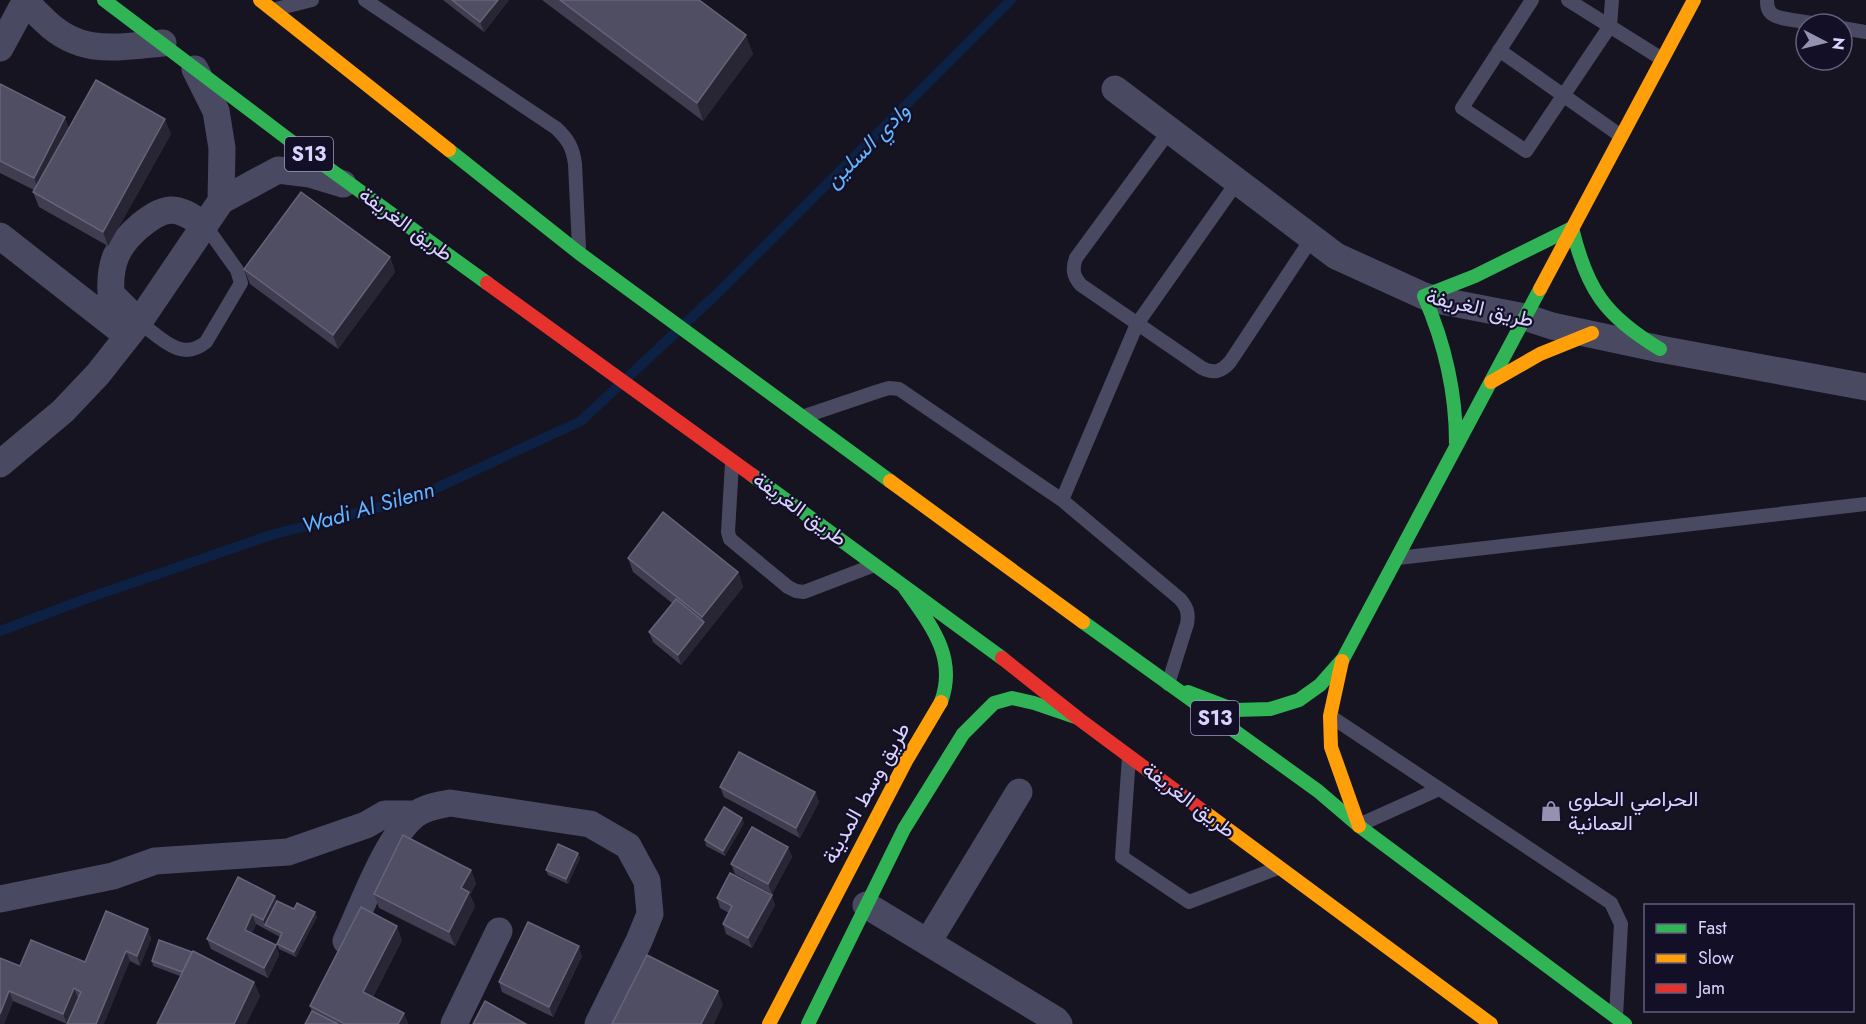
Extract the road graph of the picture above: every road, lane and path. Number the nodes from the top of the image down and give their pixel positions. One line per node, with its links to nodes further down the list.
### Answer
1 (27, 0): 13 (street); 14 (street)
2 (104, 0): 13 (main road, طريق الغريفة / S13)
3 (312, 0): 10 (lane)
4 (364, 0): 29 (lane)
5 (1532, 0): 15 (lane)
6 (1568, 0): 12 (lane)
7 (1612, 0): 12 (lane)
8 (1694, 0): 16 (main road)
9 (1767, 0): 11 (lane)
10 (271, 3): 29 (main road, S13)
11 (1794, 20)
12 (1610, 26): 16 (lane); 19 (lane)
13 (163, 43): 17 (main road, طريق الغريفة / S13)
14 (0, 48)
15 (1500, 50): 19 (lane); 19 (lane)
16 (1662, 59): 21 (main road)
17 (195, 69): 23 (main road, طريق الغريفة / S13); 24 (street)
18 (1115, 89): 20 (street, طريق الغريفة)
19 (1564, 95): 21 (lane)
20 (1170, 130): 22 (street, طريق الغريفة); 32 (lane)
21 (1621, 136): 26 (main road)
22 (1237, 182): 28 (street, طريق الغريفة); 32 (lane)
23 (359, 189): 24 (street); 40 (main road, طريق الغريفة / S13)
24 (221, 201): 25 (street)
25 (205, 225): 33 (street); 33 (street); 33 (lane)
26 (1572, 228): 30 (main road); 31 (main road); 35 (main road)
27 (0, 236): 33 (street)
28 (1312, 238): 30 (street, طريق الغريفة); 32 (lane)
29 (579, 253): 38 (main road, S13)
30 (1424, 296): 31 (street, طريق الغريفة); 39 (main road)
31 (1525, 317): 34 (street, طريق الغريفة); 36 (main road)
32 (1137, 324): 42 (lane)
33 (134, 329): 41 (street)
34 (1592, 333): 35 (street, طريق الغريفة); 36 (main road)
35 (1660, 349): 37 (street, طريق الغريفة)
36 (1490, 383): 39 (main road)
37 (1866, 387)
38 (802, 417): 42 (lane); 48 (main road, S13)
39 (1456, 445): 44 (main road)
40 (732, 460): 45 (main road, طريق الغريفة / S13); 45 (lane)
41 (0, 464)
42 (1062, 500): 48 (lane)
43 (1866, 504): 44 (lane)
44 (1396, 558): 47 (main road)
45 (876, 564): 46 (main road, طريق الغريفة / S13)
46 (901, 583): 50 (main road, طريق الغريفة / S13); 65 (main road, طريق وسط المدينة)
47 (1342, 659): 48 (main road); 49 (main road)
48 (1168, 684): 55 (main road, S13)
49 (1330, 716): 52 (lane); 55 (main road)
50 (1079, 719): 51 (main road, طريق الغريفة / S13); 58 (main road)
51 (1129, 755): 56 (main road, طريق الغريفة / S13); 56 (lane)
52 (1439, 789): 55 (lane); 62 (lane)
53 (1019, 792): 60 (street)
54 (415, 814): 57 (street); 61 (street); 64 (street)
55 (1359, 826): 62 (main road, S13)
56 (1280, 867): 68 (main road, طريق الغريفة / S13)
57 (0, 899)
58 (866, 906): 60 (street); 66 (main road)
59 (499, 931): 63 (street)
60 (928, 942): 67 (street)
61 (338, 960)
62 (1621, 1021)
63 (453, 1024)
64 (598, 1024)
65 (769, 1024)
66 (808, 1024)
67 (1059, 1024)
68 (1491, 1024)

